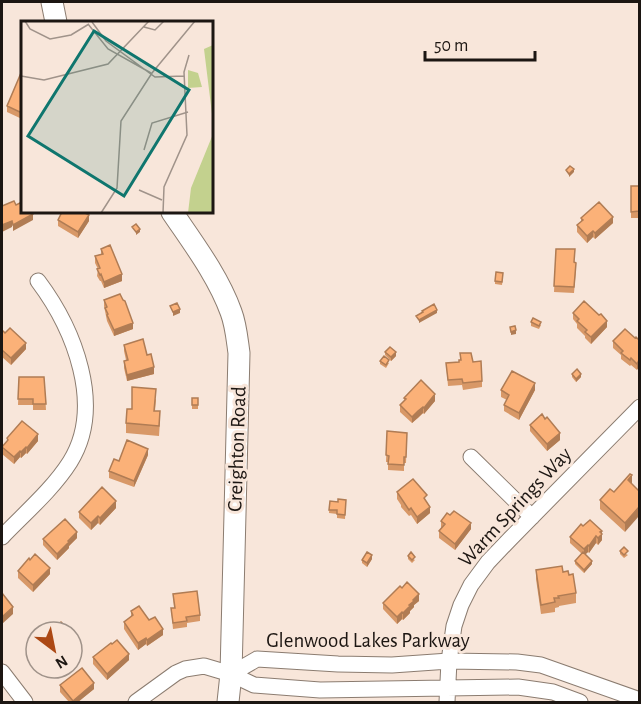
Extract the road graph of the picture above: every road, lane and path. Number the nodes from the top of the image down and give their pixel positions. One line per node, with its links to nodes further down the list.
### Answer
1 (52, 2): 2 (main road)
2 (56, 21)
3 (173, 213): 11 (main road, Creighton Road)
4 (38, 281): 8 (street)
5 (639, 407): 7 (street, Warm Springs Way)
6 (471, 457): 7 (street)
7 (532, 517): 9 (street, Warm Springs Way)
8 (2, 537)
9 (449, 661): 11 (street, Glenwood Lakes Parkway); 12 (street, Warm Springs Way); 13 (street, Glenwood Lakes Parkway)
10 (2, 672): 14 (street)
11 (231, 674): 12 (street); 15 (street); 16 (main road, Creighton Road)
12 (448, 695): 17 (street)
13 (639, 700)
14 (25, 702)
15 (136, 702)
16 (228, 702)
17 (580, 702)

